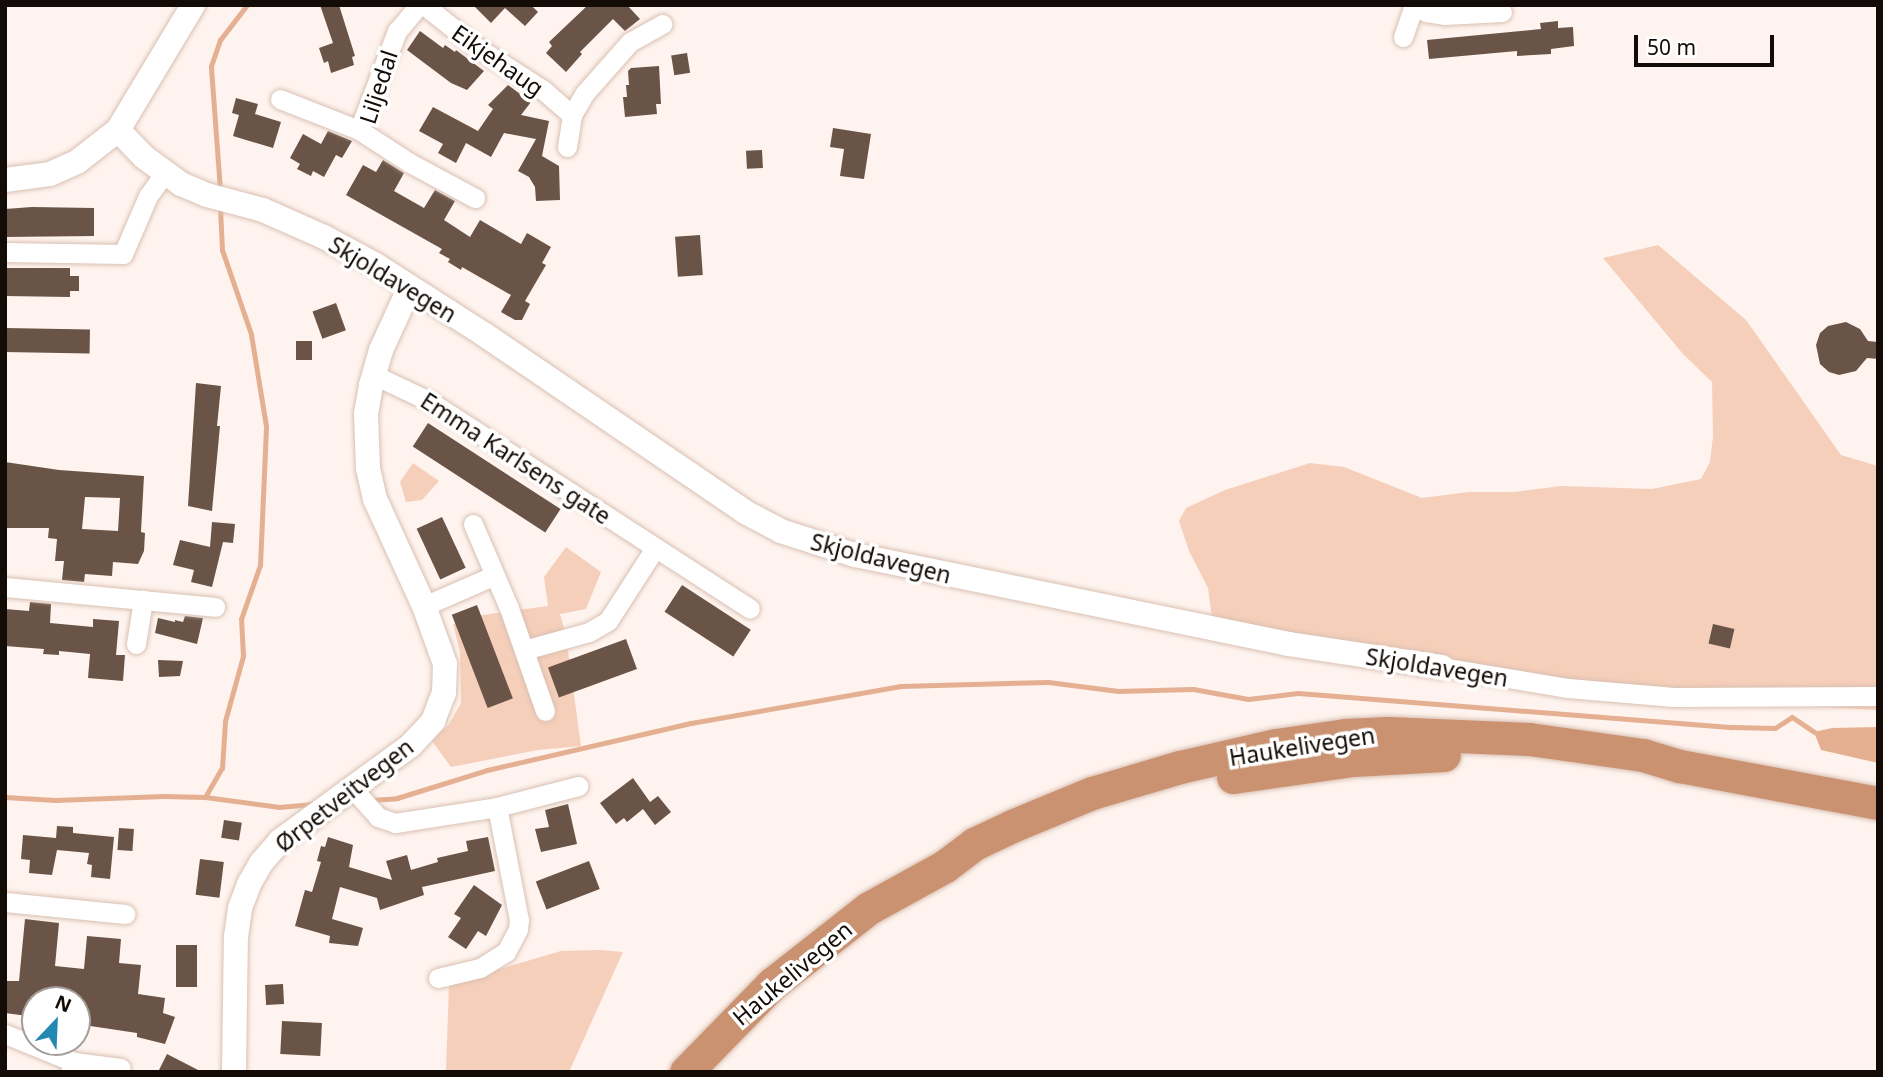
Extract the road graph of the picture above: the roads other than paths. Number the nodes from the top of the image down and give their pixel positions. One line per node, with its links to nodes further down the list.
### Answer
1 (193, 5): 9 (street)
2 (421, 5): 8 (street, Eikjehaug); 10 (street, Liljedal)
3 (1415, 5): 4 (street); 6 (street)
4 (1502, 12)
5 (662, 24): 8 (street)
6 (1403, 37)
7 (280, 99): 10 (street)
8 (572, 115): 11 (street)
9 (118, 130): 12 (street, Skjoldavegen); 13 (street)
10 (359, 130): 14 (street, Liljedal)
11 (568, 147)
12 (164, 174): 15 (street); 16 (street, Skjoldavegen)
13 (5, 180)
14 (475, 198)
15 (5, 252)
16 (410, 288): 17 (street, Ørpetveitvegen); 28 (street, Skjoldavegen)
17 (374, 374): 19 (street, Emma Karlsens gate); 23 (street, Ørpetveitvegen)
18 (473, 524): 20 (street)
19 (655, 548): 25 (street, Emma Karlsens gate); 27 (street)
20 (495, 575): 23 (street); 27 (street)
21 (5, 587): 22 (street)
22 (143, 600): 24 (street); 26 (street)
23 (424, 606): 32 (street, Ørpetveitvegen)
24 (215, 607)
25 (750, 609)
26 (136, 644)
27 (524, 650): 30 (street)
28 (1441, 667): 29 (street, Skjoldavegen)
29 (1878, 696)
30 (545, 710)
31 (578, 786): 34 (street)
32 (353, 789): 34 (street); 41 (street, Ørpetveitvegen)
33 (1878, 803): 42 (highway, Haukelivegen)
34 (497, 807): 37 (street)
35 (5, 902): 36 (street)
36 (125, 914)
37 (438, 978)
38 (5, 1034): 39 (street)
39 (72, 1067): 40 (street)
40 (121, 1068)
41 (234, 1072)
42 (686, 1072)

